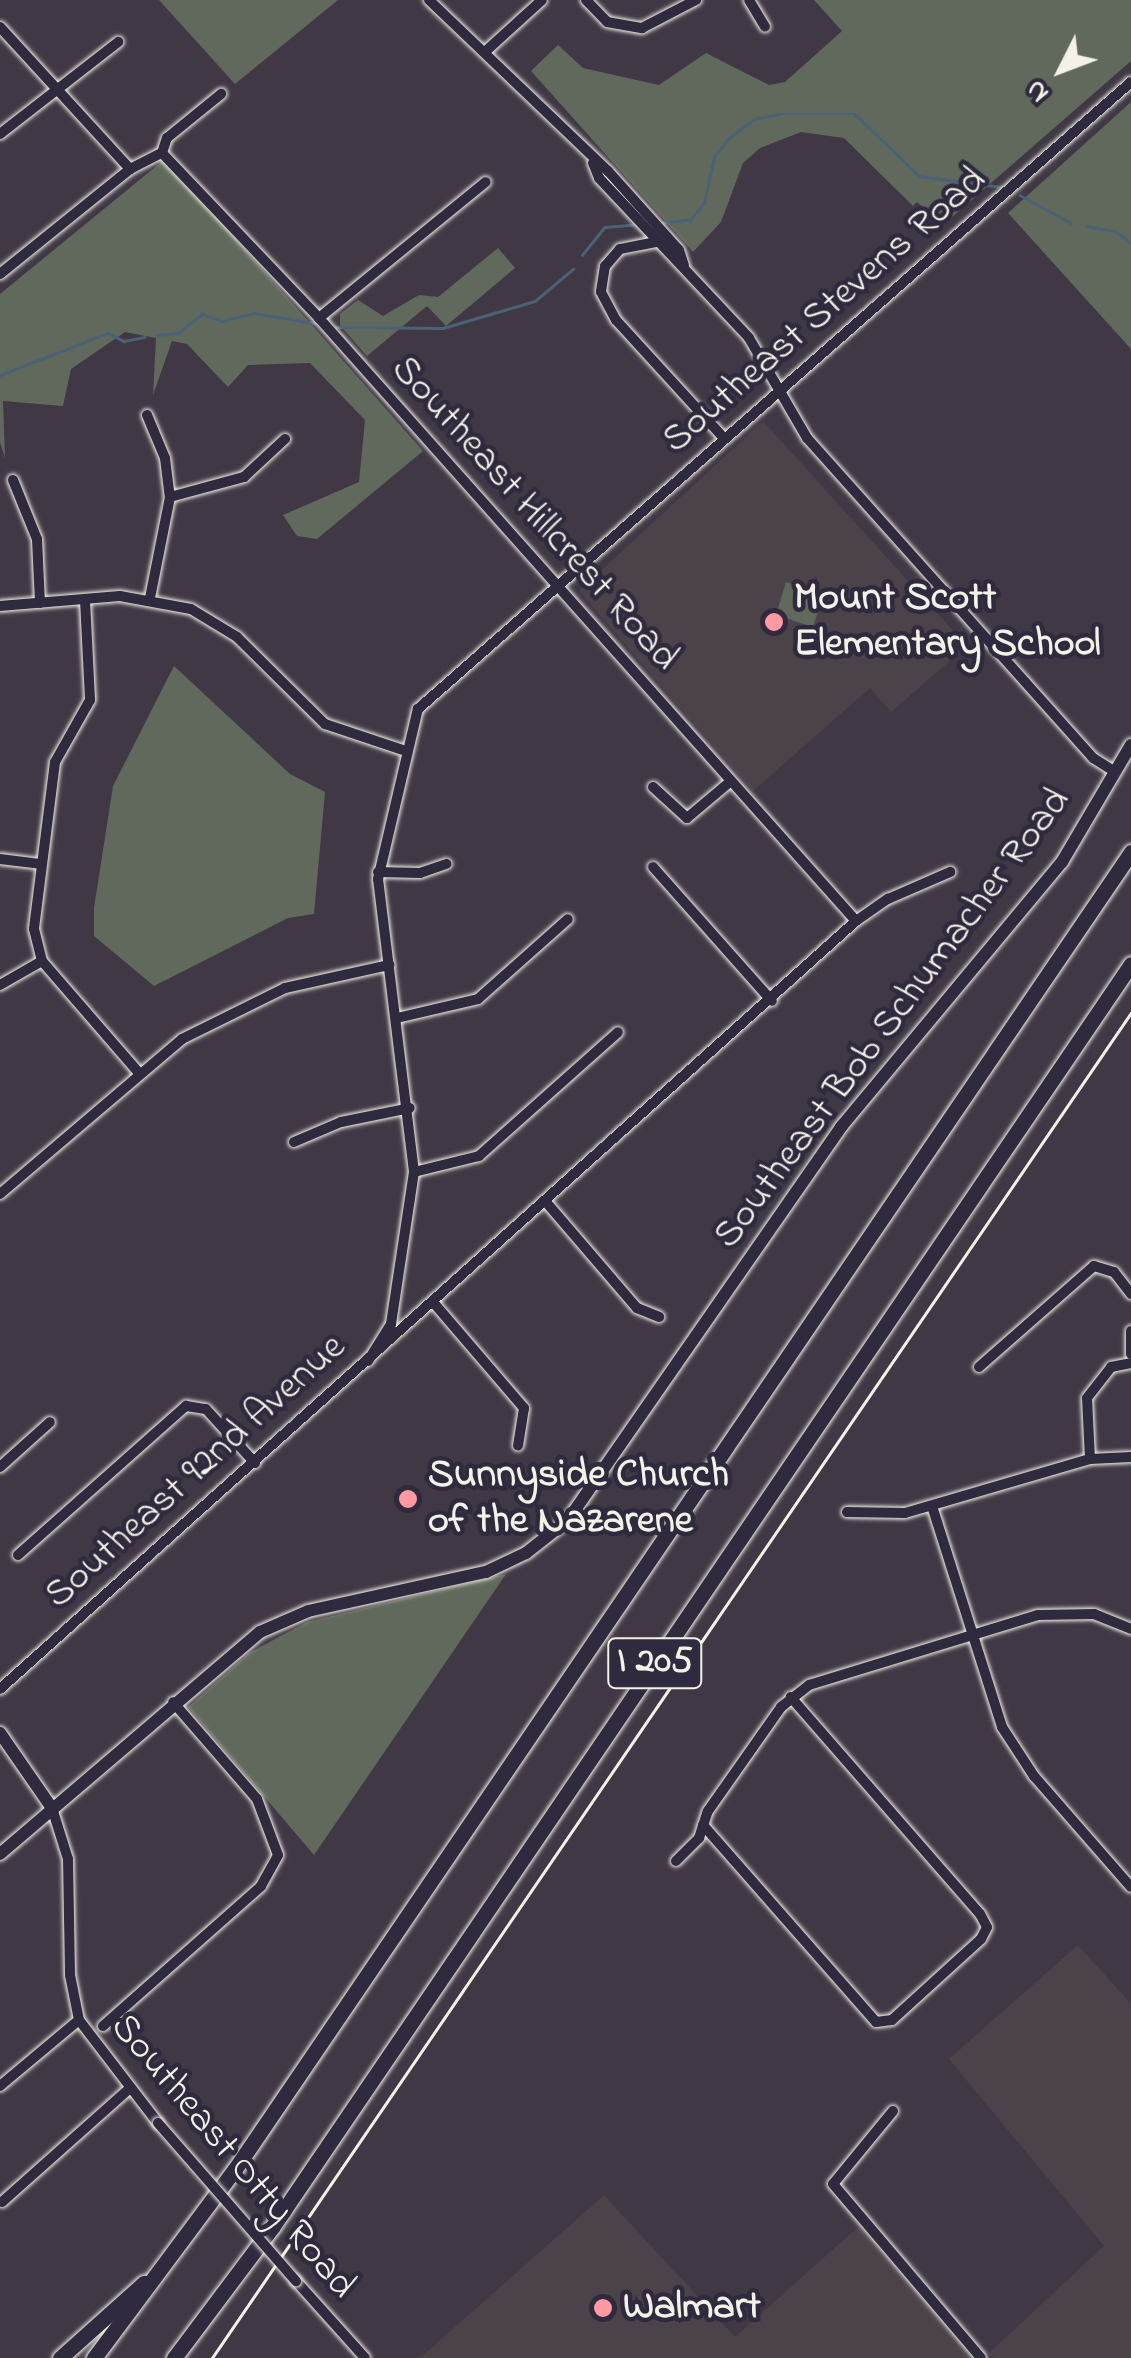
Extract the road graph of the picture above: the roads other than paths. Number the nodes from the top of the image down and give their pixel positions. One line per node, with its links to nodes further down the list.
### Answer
1 (429, 0): 9 (street)
2 (542, 0): 9 (street)
3 (586, 0): 4 (street)
4 (696, 0)
5 (750, 0): 7 (street)
6 (0, 27): 11 (street)
7 (765, 27)
8 (118, 42): 11 (street)
9 (487, 50): 15 (street)
10 (1131, 82): 21 (street, Southeast Stevens Road)
11 (57, 89): 13 (street); 16 (street)
12 (221, 94): 14 (street)
13 (0, 134)
14 (162, 153): 16 (street); 20 (street, Southeast Hillcrest Road)
15 (594, 163): 18 (street); 18 (street)
16 (130, 170): 19 (street)
17 (486, 182): 20 (street)
18 (657, 237): 21 (street); 23 (street)
19 (0, 274)
20 (319, 318): 27 (street, Southeast Hillcrest Road)
21 (777, 389): 23 (street, Southeast Stevens Road); 34 (street)
22 (147, 415): 26 (street)
23 (722, 437): 27 (street, Southeast Stevens Road)
24 (285, 439): 26 (street)
25 (13, 480): 30 (street)
26 (170, 497): 28 (street)
27 (558, 586): 33 (street, Southeast Stevens Road); 35 (street, Southeast Hillcrest Road)
28 (150, 598): 29 (street); 33 (street)
29 (84, 600): 30 (street); 39 (street)
30 (40, 603): 31 (street)
31 (0, 606)
32 (1131, 746): 34 (main road, Southeast Bob Schumacher Road)
33 (403, 750): 42 (street, Southeast Stevens Road)
34 (1115, 772): 81 (main road, Southeast Bob Schumacher Road)
35 (732, 780): 36 (street); 45 (street, Southeast Hillcrest Road)
36 (653, 787)
37 (1131, 852): 94 (highway, I 205)
38 (0, 859): 39 (street)
39 (38, 864): 46 (street)
40 (446, 864): 42 (street)
41 (654, 867): 50 (street)
42 (378, 872): 48 (street, Southeast Stevens Road)
43 (950, 872): 45 (street, Southeast 92nd Avenue)
44 (568, 920): 51 (street)
45 (856, 921): 50 (street, Southeast 92nd Avenue)
46 (42, 961): 49 (street); 53 (street)
47 (1131, 964): 97 (highway, I 205)
48 (389, 965): 51 (street, Southeast Stevens Road); 53 (street)
49 (0, 985)
50 (772, 1001): 58 (street, Southeast 92nd Avenue)
51 (397, 1018): 54 (street, Southeast Stevens Road)
52 (618, 1032): 56 (street)
53 (138, 1072): 57 (street)
54 (410, 1108): 55 (street); 56 (street, Southeast Stevens Road)
55 (294, 1142)
56 (414, 1172): 61 (street, Southeast Stevens Road)
57 (0, 1194)
58 (546, 1202): 60 (street, Southeast 92nd Avenue); 62 (street)
59 (1131, 1294): 67 (street)
60 (433, 1302): 61 (street); 65 (street, Southeast 92nd Avenue); 69 (street)
61 (394, 1309): 65 (street, Southeast Stevens Road)
62 (659, 1317)
63 (1131, 1331): 64 (street)
64 (1131, 1354)
65 (368, 1361): 72 (street, Southeast 92nd Avenue)
66 (1131, 1363): 71 (street)
67 (978, 1367)
68 (50, 1422): 73 (street)
69 (518, 1446)
70 (1131, 1457): 71 (street)
71 (1090, 1458): 74 (street)
72 (255, 1463): 76 (street); 79 (street, Southeast 92nd Avenue)
73 (0, 1467)
74 (932, 1506): 75 (street); 78 (street)
75 (847, 1512)
76 (18, 1555)
77 (1131, 1628): 78 (street)
78 (971, 1635): 80 (street); 87 (street)
79 (0, 1690)
80 (791, 1697): 84 (street); 84 (street)
81 (173, 1702): 83 (main road, Southeast Bob Schumacher Road); 89 (street)
82 (0, 1733): 83 (main road)
83 (52, 1808): 85 (main road); 88 (street, Southeast Otty Road)
84 (703, 1825): 86 (street)
85 (0, 1854)
86 (676, 1861)
87 (1131, 1888)
88 (79, 2020): 90 (street); 91 (street, Southeast Otty Road)
89 (103, 2026)
90 (0, 2086)
91 (129, 2090): 93 (street); 98 (street, Southeast Otty Road, bridge)
92 (893, 2111): 99 (street)
93 (2, 2202)
94 (169, 2260): 95 (highway); 96 (highway, I 205)
95 (60, 2358)
96 (94, 2358)
97 (174, 2358)
98 (366, 2358)
99 (981, 2358)

